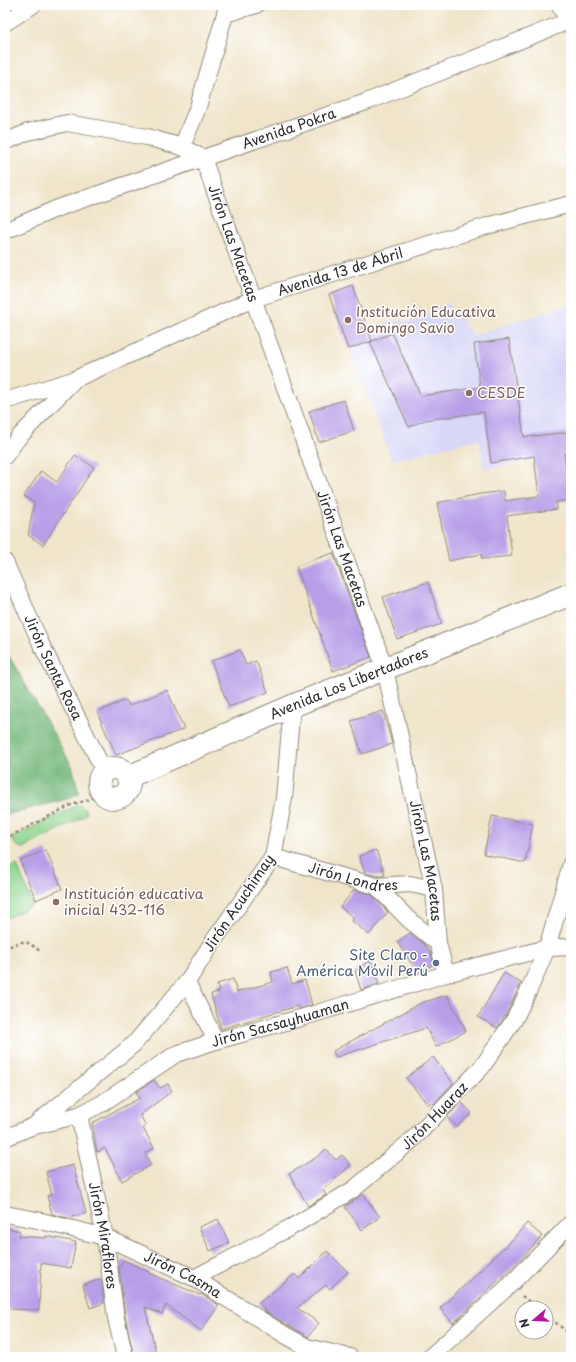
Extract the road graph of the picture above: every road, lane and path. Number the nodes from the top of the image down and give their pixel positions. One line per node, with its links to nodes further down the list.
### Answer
1 (33, 5): 6 (street)
2 (256, 5): 4 (street)
3 (559, 5): 5 (street)
4 (226, 10): 8 (street)
5 (571, 21): 9 (street, Avenida Pokra)
6 (5, 23)
7 (5, 142): 8 (street)
8 (182, 147): 9 (street)
9 (203, 158): 11 (street, Avenida Pokra); 12 (street, Jirón Las Macetas)
10 (571, 204): 12 (street, Avenida 13 de Abril)
11 (5, 231)
12 (253, 299): 13 (street, Avenida 13 de Abril); 18 (street, Jirón Las Macetas)
13 (73, 380): 14 (street); 15 (street)
14 (5, 401)
15 (5, 456)
16 (5, 562): 20 (street, Jirón Santa Rosa)
17 (571, 594): 18 (street, Avenida Los Libertadores)
18 (385, 669): 19 (street, Avenida Los Libertadores); 27 (street, Jirón Las Macetas)
19 (292, 706): 21 (street, Avenida Los Libertadores); 24 (street, Jirón Acuchimay)
20 (104, 771): 21 (street); 22 (street)
21 (128, 777): 22 (street)
22 (105, 795): 23 (path)
23 (5, 839)
24 (273, 857): 26 (street, Jirón Londres); 34 (street, Jirón Acuchimay)
25 (571, 864): 30 (street, Jirón Huaraz)
26 (376, 886): 27 (street, Jirón Londres); 28 (street)
27 (434, 889): 28 (street, Jirón Las Macetas)
28 (438, 943): 33 (street, Jirón Las Macetas)
29 (571, 947): 30 (street, Jirón Sacsayhuaman)
30 (547, 948): 33 (street, Jirón Sacsayhuaman); 42 (street, Jirón Huaraz)
31 (5, 950): 32 (path)
32 (40, 951)
33 (446, 974): 35 (street, Jirón Sacsayhuaman)
34 (187, 982): 35 (street); 37 (street, Jirón Acuchimay)
35 (216, 1041): 36 (street, Jirón Sacsayhuaman)
36 (79, 1114): 37 (street, Jirón Sacsayhuaman); 41 (street, Jirón Miraflores)
37 (31, 1128): 38 (street, Jirón Sacsayhuaman)
38 (5, 1138)
39 (5, 1214): 41 (street, Jirón Casma)
40 (571, 1223): 47 (street)
41 (105, 1237): 42 (street, Jirón Casma); 45 (street, Jirón Miraflores)
42 (194, 1278): 46 (street, Jirón Casma)
43 (554, 1322): 44 (path)
44 (571, 1336)
45 (125, 1357)
46 (350, 1357)
47 (430, 1357)

